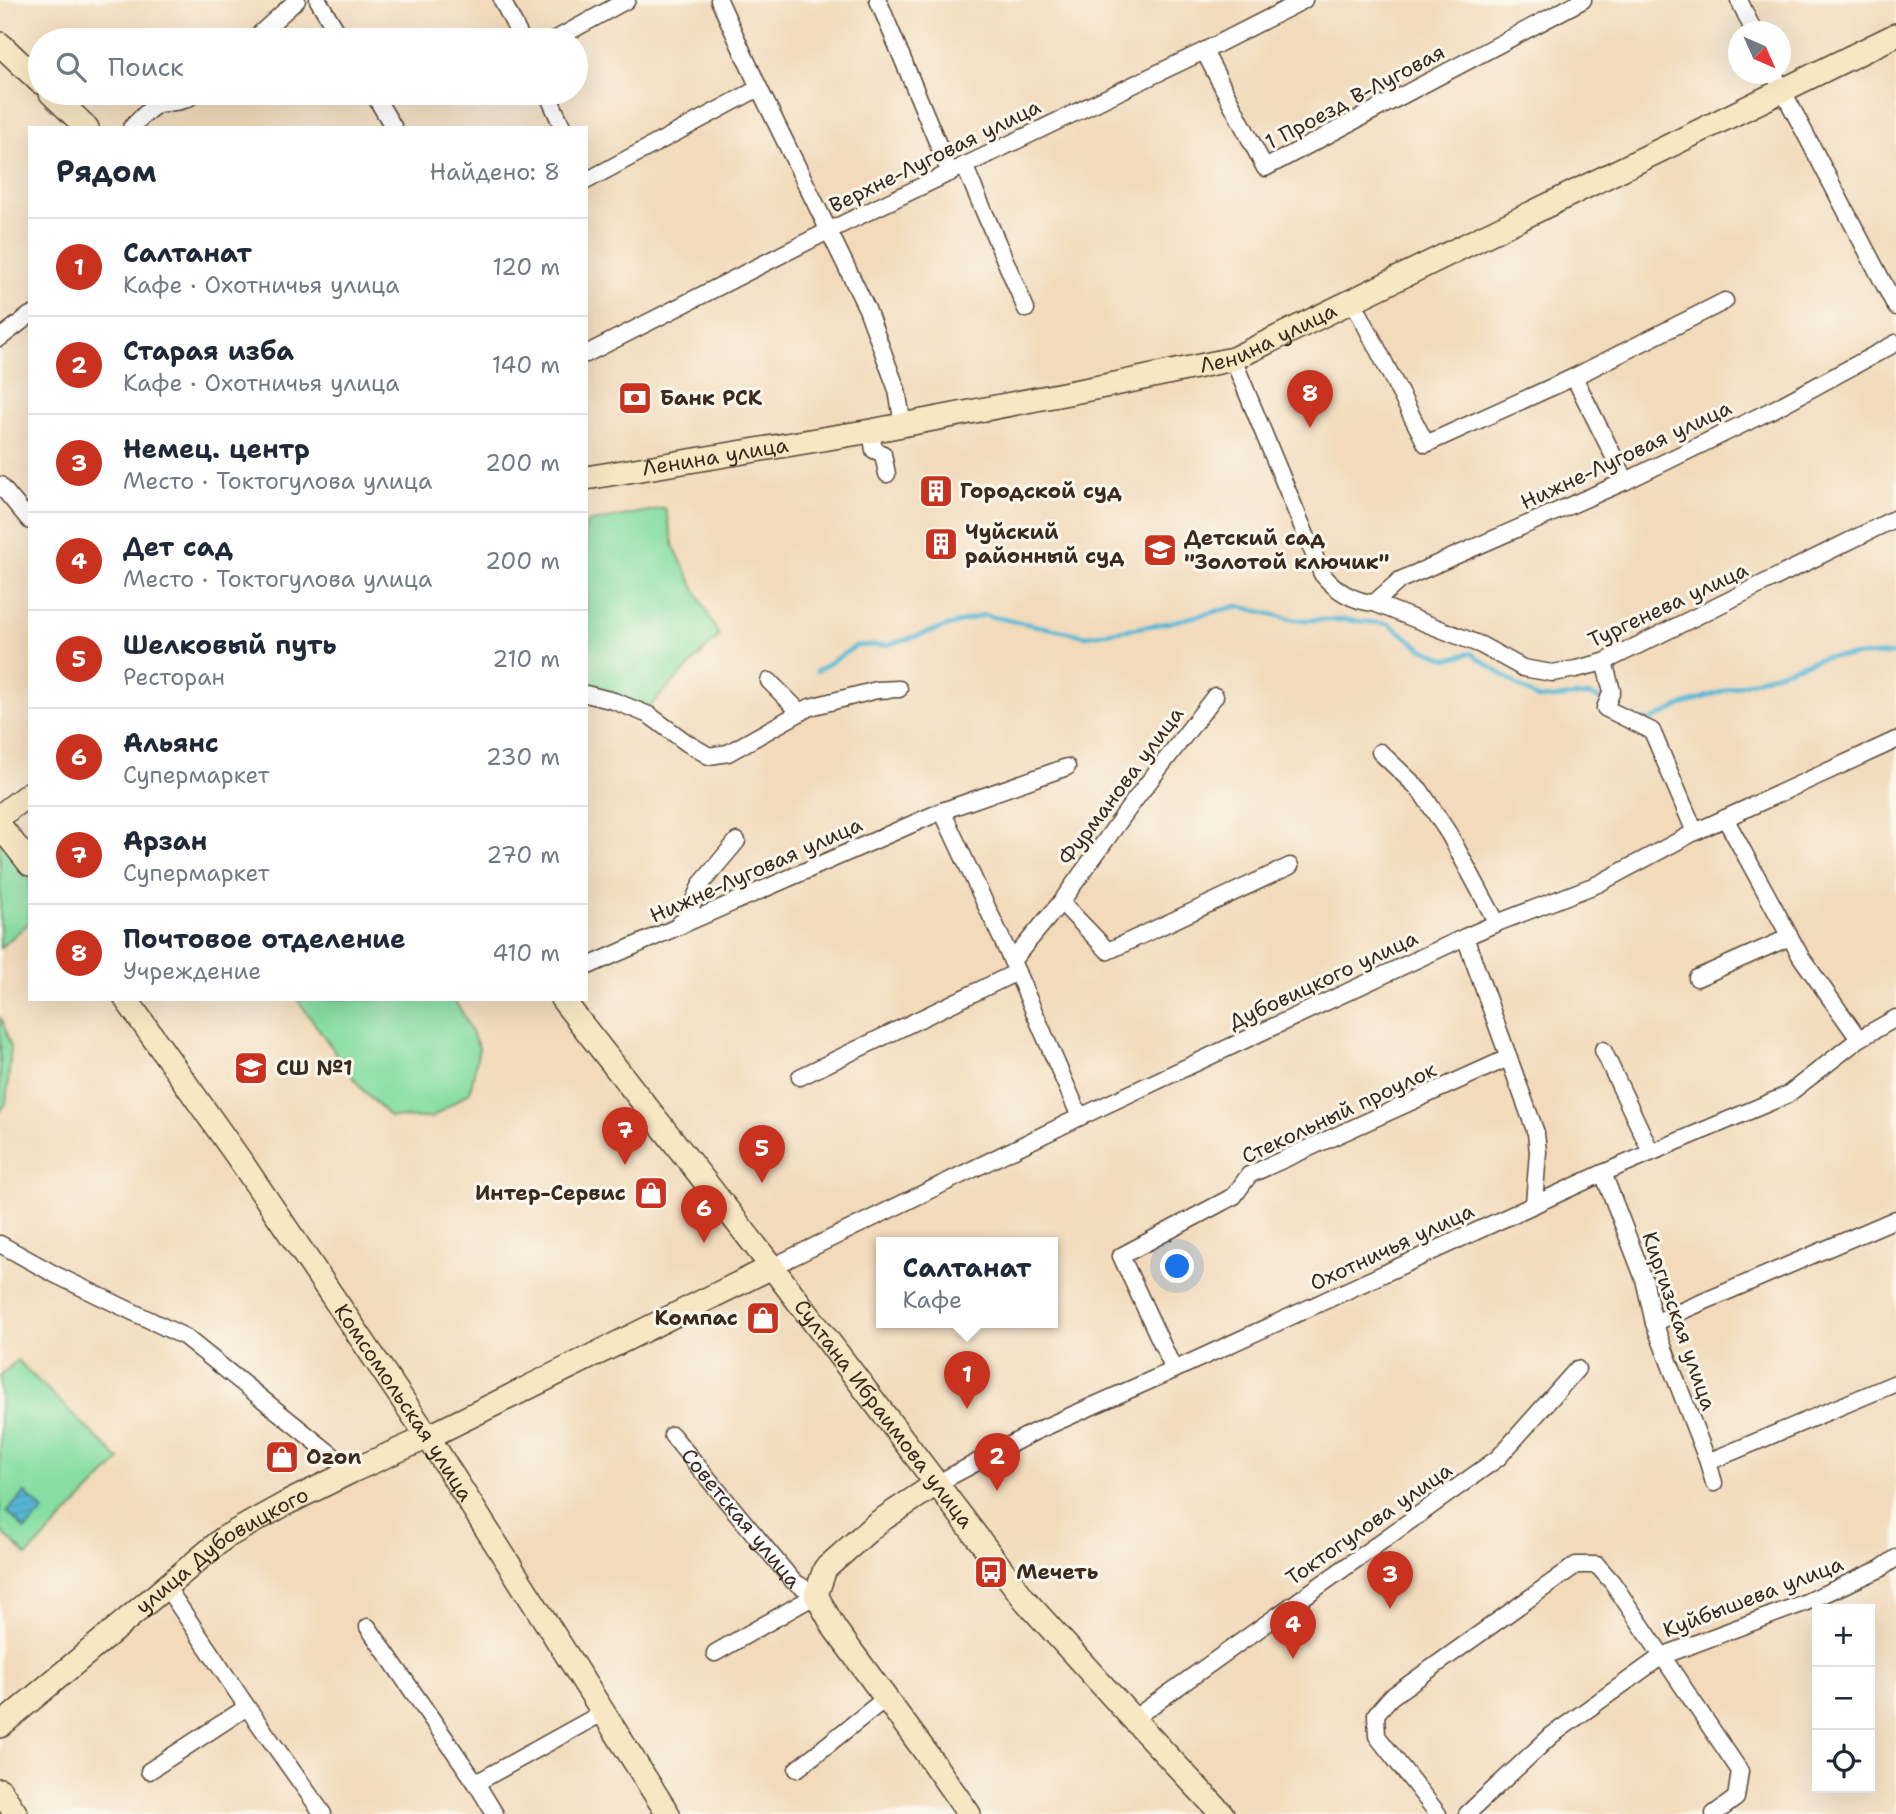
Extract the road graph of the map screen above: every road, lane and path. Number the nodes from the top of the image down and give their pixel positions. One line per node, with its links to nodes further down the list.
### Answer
1 (297, 0): 11 (street)
2 (318, 0): 12 (street)
3 (502, 0): 13 (street)
4 (627, 0): 14 (street)
5 (719, 0): 22 (street)
6 (878, 0): 31 (street)
7 (1304, 0): 17 (street, Верхне-Луговая улица)
8 (1583, 0): 17 (street, 1 Проезд В-Луговая)
9 (1739, 0): 10 (street)
10 (1749, 21)
11 (266, 28)
12 (335, 28)
13 (516, 28)
14 (577, 28)
15 (1896, 35): 19 (main road, Ленина улица)
16 (0, 44): 18 (main road)
17 (1204, 51): 31 (street, Верхне-Луговая улица)
18 (28, 71)
19 (1791, 78)
20 (1777, 84): 34 (main road, Ленина улица)
21 (1780, 84): 36 (street)
22 (759, 88): 32 (street); 33 (street)
23 (63, 105): 27 (main road)
24 (163, 105): 28 (street)
25 (380, 105): 29 (street)
26 (553, 105): 30 (street)
27 (85, 126)
28 (133, 126)
29 (393, 126)
30 (563, 126)
31 (957, 169): 33 (street, Верхне-Луговая улица); 37 (street)
32 (588, 178)
33 (830, 230): 41 (street, Верхне-Луговая улица); 44 (street)
34 (1353, 301): 42 (main road, Ленина улица); 43 (street)
35 (1724, 301): 43 (street)
36 (1896, 307)
37 (1026, 309)
38 (28, 317): 39 (street)
39 (0, 338)
40 (1896, 343): 48 (street, Нижне-Луговая улица)
41 (588, 353)
42 (1233, 359): 44 (main road, Ленина улица); 52 (street, Тургенева улица)
43 (1574, 377): 48 (street)
44 (903, 425): 45 (main road, Ленина улица)
45 (871, 431): 46 (street); 47 (main road, Ленина улица)
46 (887, 474)
47 (588, 478)
48 (1626, 481): 52 (street, Нижне-Луговая улица)
49 (0, 485): 51 (street)
50 (1896, 518): 53 (street, Тургенева улица)
51 (28, 519)
52 (1374, 603): 53 (street, Тургенева улица)
53 (1604, 662): 67 (street)
54 (768, 681): 58 (street)
55 (899, 689): 58 (street)
56 (588, 694): 58 (street)
57 (1215, 696): 71 (street, Фурманова улица)
58 (800, 712)
59 (1896, 740): 65 (street, Дубовицкого улица)
60 (1380, 752): 72 (street)
61 (1067, 767): 63 (street, Нижне-Луговая улица)
62 (28, 795): 64 (main road)
63 (942, 811): 73 (street, Нижне-Луговая улица); 77 (street)
64 (0, 816)
65 (1725, 818): 67 (street, Дубовицкого улица); 75 (street)
66 (0, 826): 69 (main road)
67 (1695, 832): 72 (street, Дубовицкого улица)
68 (737, 841): 73 (street)
69 (28, 861)
70 (1290, 866): 71 (street)
71 (1061, 902): 77 (street, Фурманова улица)
72 (1497, 923): 74 (street, Дубовицкого улица)
73 (675, 928): 76 (street, Нижне-Луговая улица)
74 (1465, 937): 84 (street); 86 (street, Дубовицкого улица)
75 (1790, 937): 78 (street); 82 (street)
76 (588, 966)
77 (1014, 967): 85 (street, Фурманова улица); 86 (street)
78 (1697, 978)
79 (127, 1001): 98 (main road, Комсомольская улица)
80 (564, 1001): 92 (main road, Султана Ибраимова улица)
81 (1896, 1018): 82 (street, Охотничья улица)
82 (1859, 1040): 87 (street, Охотничья улица)
83 (1603, 1050): 87 (street)
84 (1508, 1058): 89 (street); 95 (street, Стекольный проулок)
85 (800, 1077)
86 (1080, 1118): 92 (street, Дубовицкого улица)
87 (1651, 1152): 88 (street, Охотничья улица)
88 (1603, 1173): 89 (street, Охотничья улица); 93 (street, Киргизская улица)
89 (1534, 1204): 95 (street, Охотничья улица)
90 (1896, 1219): 93 (street)
91 (0, 1244): 100 (street)
92 (772, 1267): 98 (main road, улица Дубовицкого); 102 (main road, Султана Ибраимова улица)
93 (1654, 1323): 99 (street, Киргизская улица)
94 (1577, 1369): 112 (street, Токтогулова улица)
95 (1174, 1370): 102 (street, Охотничья улица)
96 (1896, 1383): 99 (street)
97 (672, 1435): 105 (street, Советская улица)
98 (428, 1437): 100 (main road, улица Дубовицкого); 111 (main road, Комсомольская улица)
99 (1708, 1462): 101 (street, Киргизская улица)
100 (352, 1471): 104 (main road, улица Дубовицкого)
101 (1714, 1483)
102 (936, 1484): 105 (main road, Советская улица); 112 (main road, Султана Ибраимова улица)
103 (1896, 1558): 108 (street, Куйбышева улица)
104 (167, 1588): 110 (street); 113 (main road, улица Дубовицкого)
105 (816, 1595): 107 (street, Советская улица); 109 (main road, Советская улица)
106 (368, 1628): 116 (street)
107 (715, 1653)
108 (1662, 1656): 124 (street); 125 (street, Куйбышева улица); 126 (street)
109 (886, 1698): 114 (street); 122 (main road, Советская улица)
110 (247, 1707): 115 (street); 119 (street)
111 (604, 1712): 116 (street); 121 (main road, Комсомольская улица)
112 (1133, 1719): 123 (main road, Султана Ибраимова улица)
113 (0, 1726)
114 (797, 1769)
115 (149, 1771)
116 (476, 1783): 120 (street)
117 (0, 1790): 118 (main road)
118 (16, 1814)
119 (323, 1814)
120 (495, 1814)
121 (668, 1814)
122 (969, 1814)
123 (1222, 1814)
124 (1438, 1814)
125 (1466, 1814)
126 (1714, 1814)

